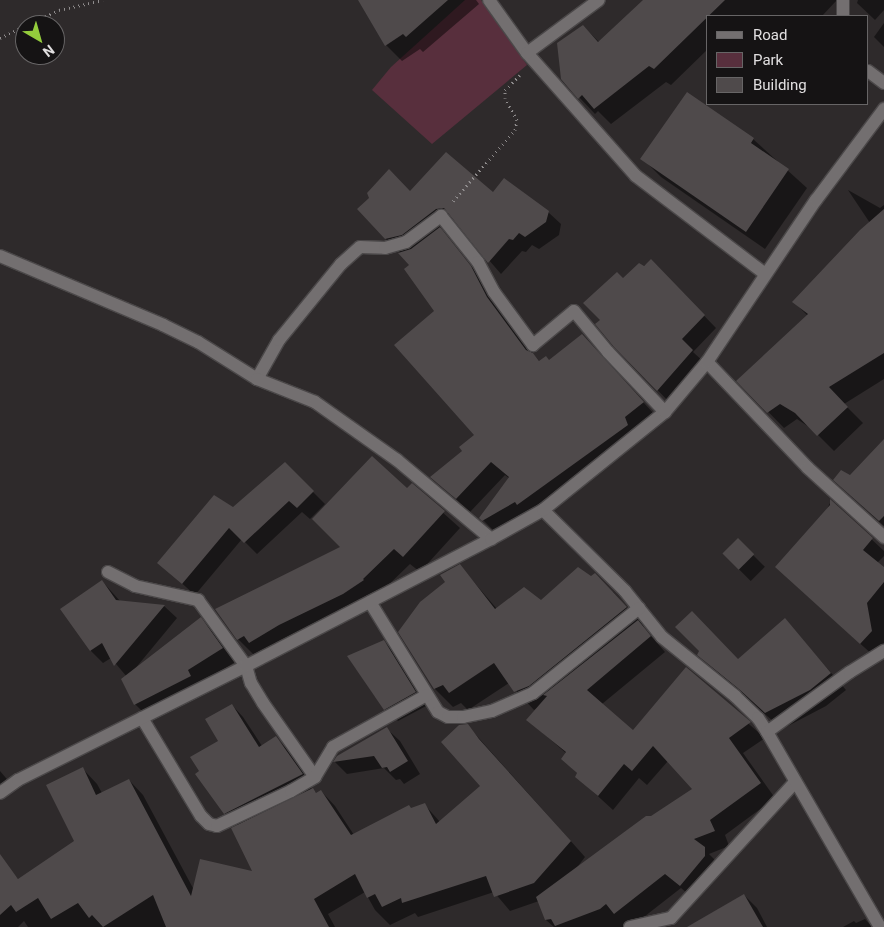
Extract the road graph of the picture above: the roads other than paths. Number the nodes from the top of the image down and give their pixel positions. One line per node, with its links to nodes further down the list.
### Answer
1 (489, 0): 5 (street)
2 (599, 0): 5 (street)
3 (843, 0): 4 (street)
4 (842, 15)
5 (531, 57): 10 (street)
6 (869, 72): 7 (street)
7 (884, 83)
8 (884, 109): 10 (street)
9 (0, 256): 12 (street)
10 (765, 274): 11 (street)
11 (707, 362): 13 (street); 15 (street)
12 (257, 379): 13 (street); 16 (street)
13 (665, 412): 14 (street)
14 (544, 510): 16 (street); 19 (street)
15 (884, 537)
16 (491, 539): 18 (street)
17 (108, 572): 21 (street)
18 (370, 602): 21 (street); 22 (street)
19 (639, 608): 22 (street); 24 (street)
20 (884, 651): 24 (street)
21 (246, 666): 23 (street); 25 (street)
22 (427, 695): 25 (street)
23 (142, 718): 25 (street); 27 (street)
24 (767, 732): 26 (street)
25 (315, 777)
26 (795, 782): 28 (street); 29 (street)
27 (0, 793)
28 (630, 927)
29 (880, 927)

